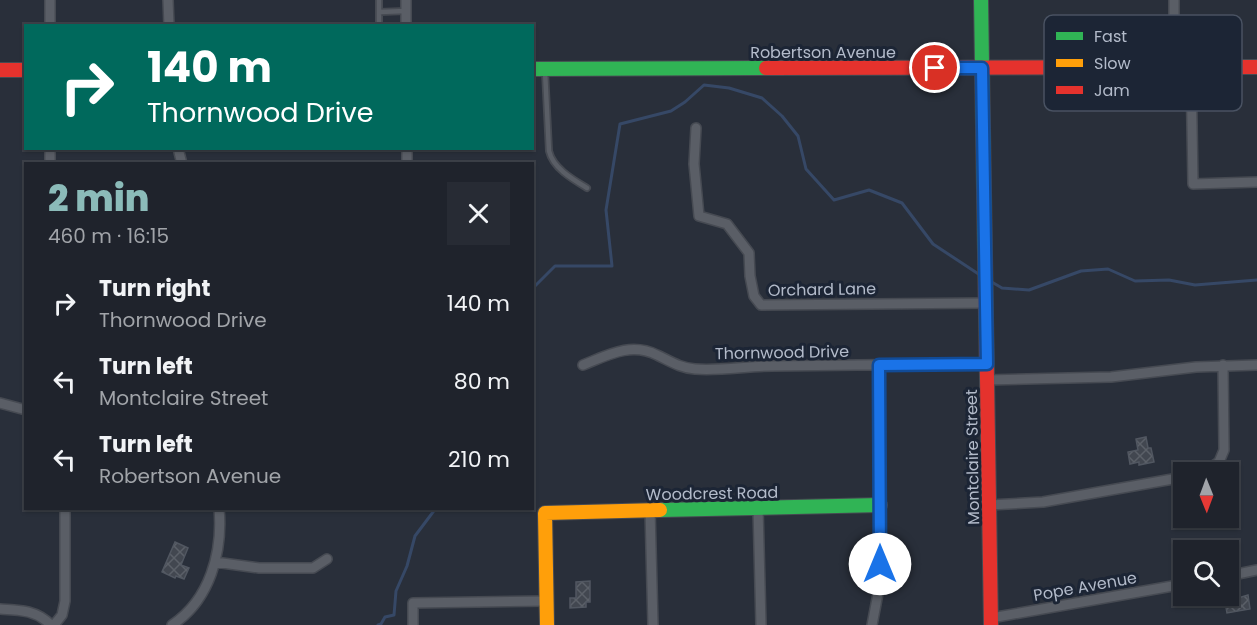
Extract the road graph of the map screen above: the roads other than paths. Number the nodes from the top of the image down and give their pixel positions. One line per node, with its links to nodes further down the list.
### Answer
1 (50, 0): 8 (street)
2 (168, 0): 9 (street)
3 (379, 0): 7 (lane)
4 (405, 0): 6 (street)
5 (981, 0): 12 (street, Montclaire Street)
6 (406, 11): 7 (lane); 11 (street)
7 (379, 12): 10 (lane)
8 (50, 24)
9 (169, 24)
10 (379, 24)
11 (406, 24)
12 (982, 68): 13 (street, Robertson Avenue); 14 (street, Robertson Avenue); 21 (street, Montclaire Street)
13 (1044, 68)
14 (539, 69): 20 (lane)
15 (0, 70): 16 (street)
16 (24, 70)
17 (1192, 111): 19 (street)
18 (696, 128): 21 (street, Orchard Lane)
19 (1257, 182)
20 (587, 188)
21 (986, 303): 22 (street, Montclaire Street)
22 (987, 364): 24 (street, Thornwood Drive); 27 (street, Montclaire Street)
23 (584, 365): 24 (street, Thornwood Drive)
24 (879, 365): 33 (street)
25 (1223, 365): 26 (street); 27 (street); 30 (street)
26 (1257, 365)
27 (987, 380): 32 (street, Montclaire Street)
28 (0, 403): 29 (street)
29 (24, 409)
30 (1219, 462)
31 (1173, 479): 32 (street)
32 (989, 505): 45 (street, Montclaire Street)
33 (880, 506): 34 (street, Woodcrest Road); 52 (street)
34 (758, 508): 37 (street, Woodcrest Road); 51 (street)
35 (65, 510): 46 (street)
36 (219, 510): 39 (street)
37 (650, 510): 43 (street, Woodcrest Road); 50 (street)
38 (327, 559): 39 (street)
39 (215, 562): 47 (street)
40 (1257, 570): 41 (street)
41 (1239, 574)
42 (1173, 586): 45 (street, Pope Avenue)
43 (547, 602): 48 (street); 49 (street)
44 (0, 609): 46 (street)
45 (991, 622)
46 (52, 625)
47 (172, 625)
48 (413, 625)
49 (547, 625)
50 (653, 625)
51 (761, 625)
52 (872, 625)

